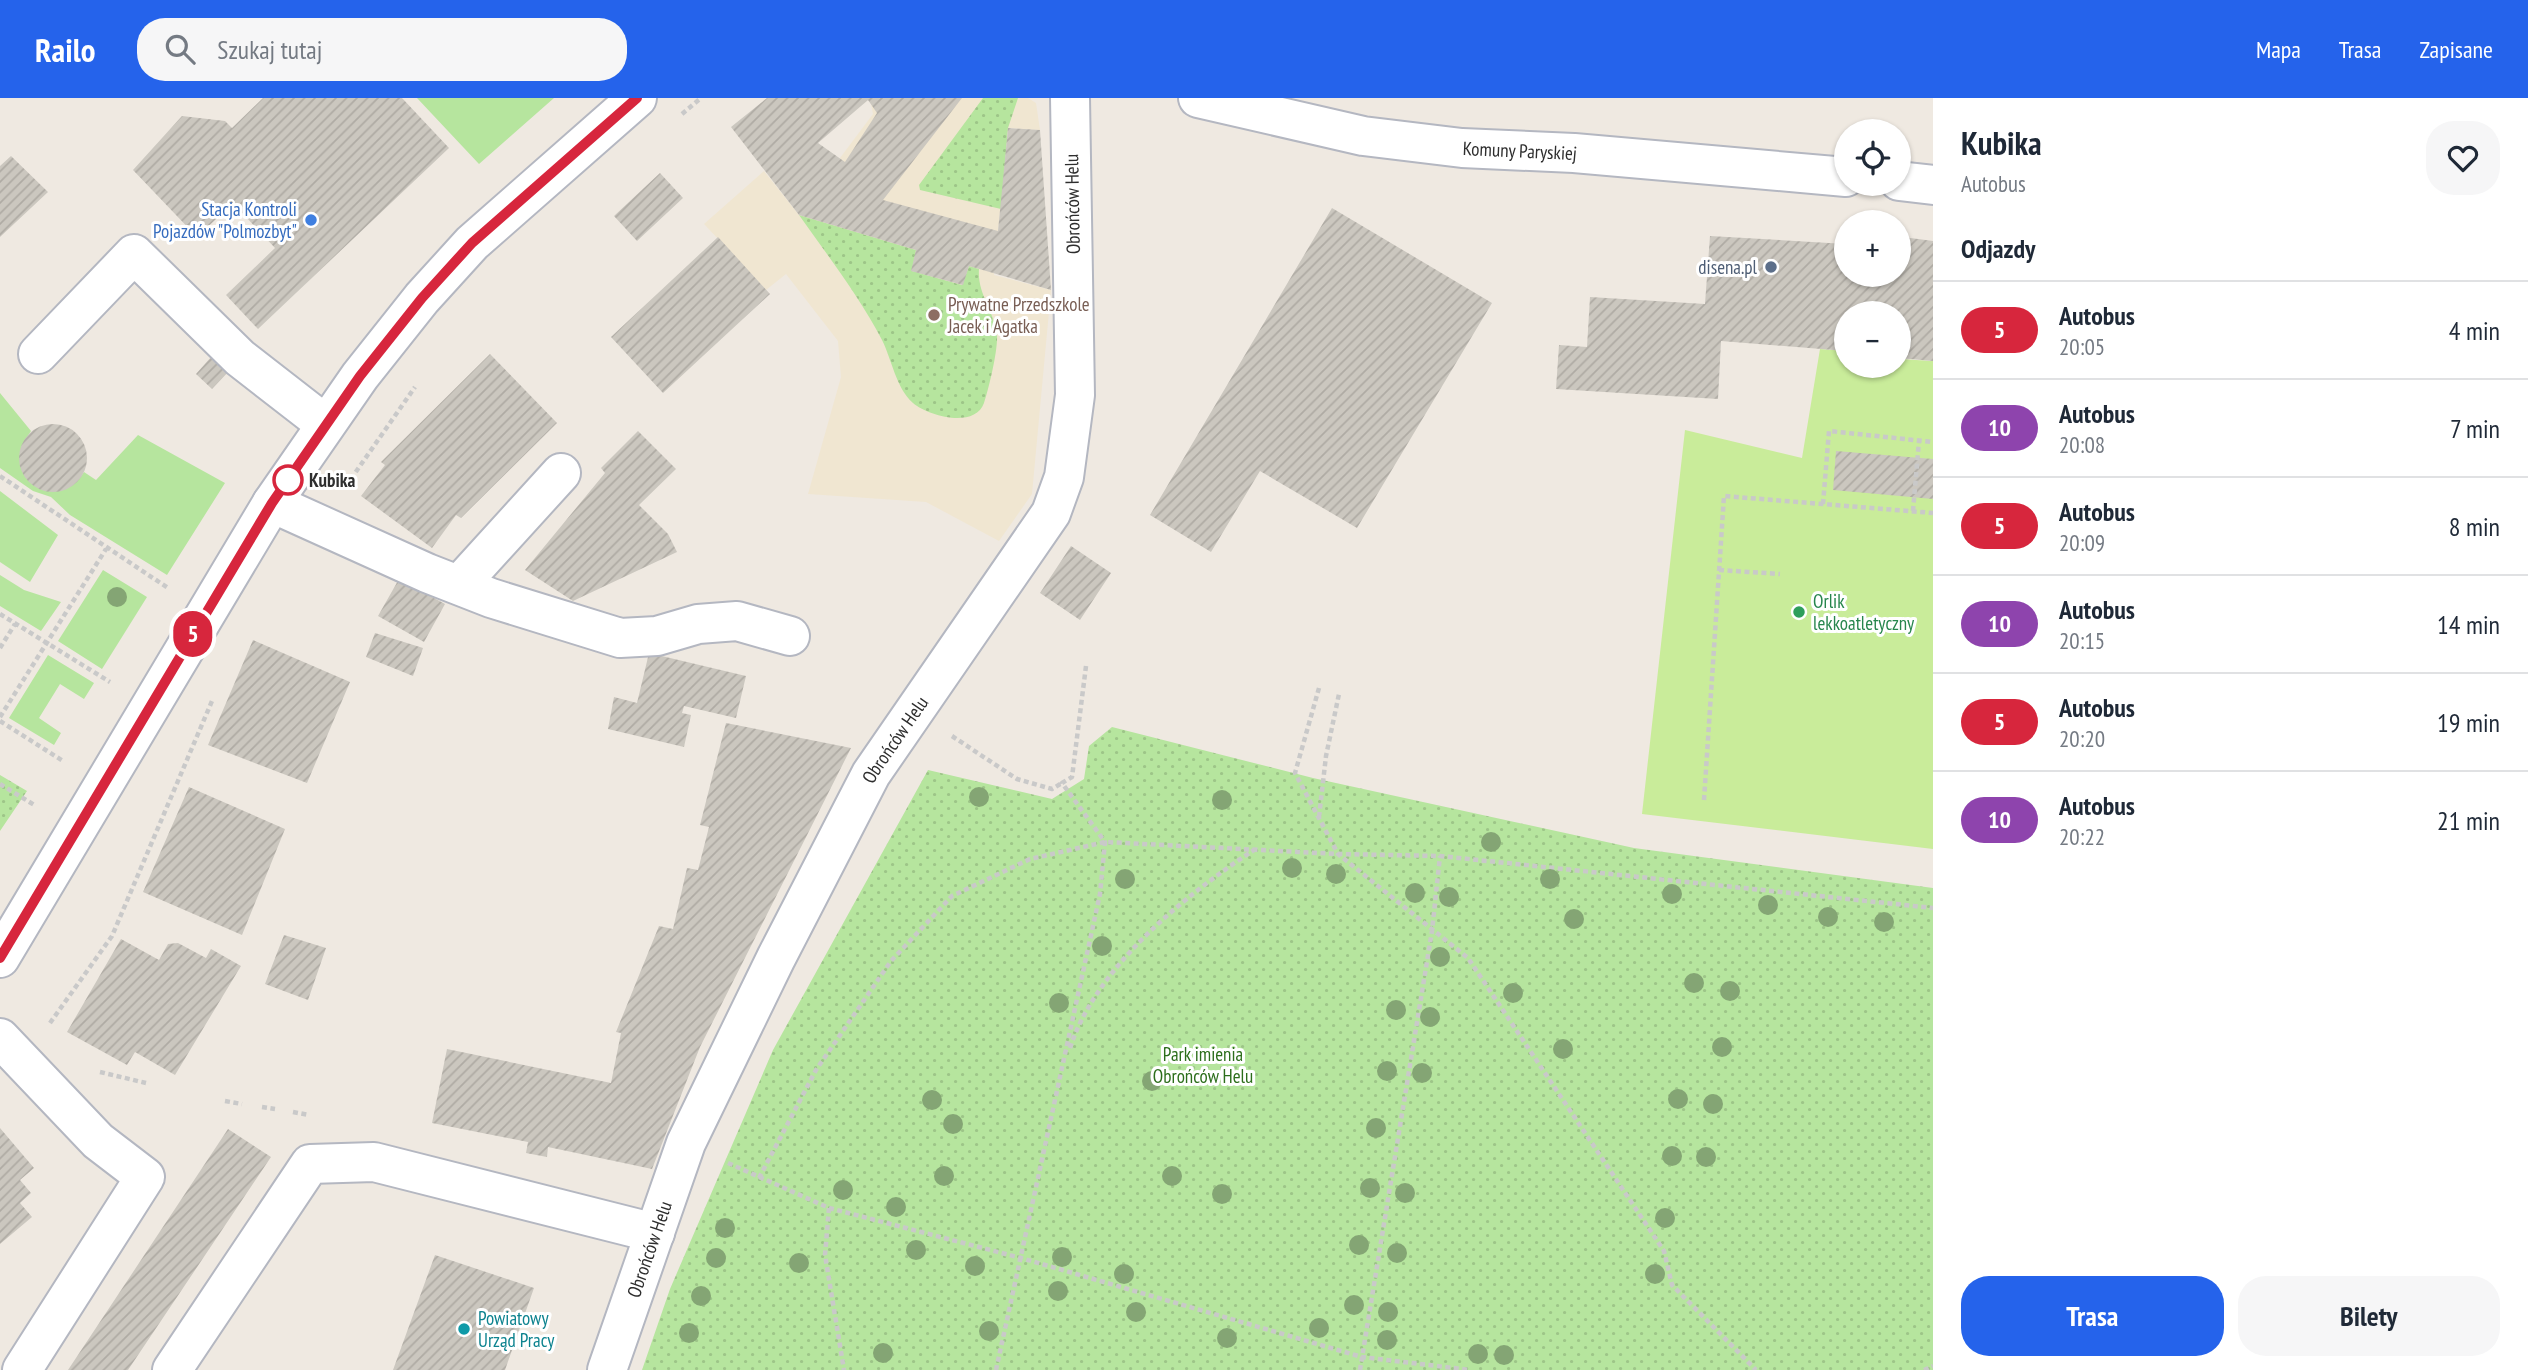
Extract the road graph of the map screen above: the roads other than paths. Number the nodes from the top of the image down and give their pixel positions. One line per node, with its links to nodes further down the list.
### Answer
1 (637, 98): 8 (street)
2 (1070, 98): 15 (street, Obrońców Helu)
3 (1198, 98): 4 (street, Komuny Paryskiej)
4 (1834, 176)
5 (1911, 182): 6 (street)
6 (1933, 185)
7 (38, 354): 8 (street)
8 (325, 424): 10 (street)
9 (561, 473): 11 (street)
10 (272, 503): 11 (street); 13 (street)
11 (460, 584): 12 (street)
12 (790, 636)
13 (0, 958)
14 (0, 1038): 16 (street)
15 (655, 1233): 17 (street); 18 (street, Obrońców Helu)
16 (22, 1370)
17 (172, 1370)
18 (607, 1370)

